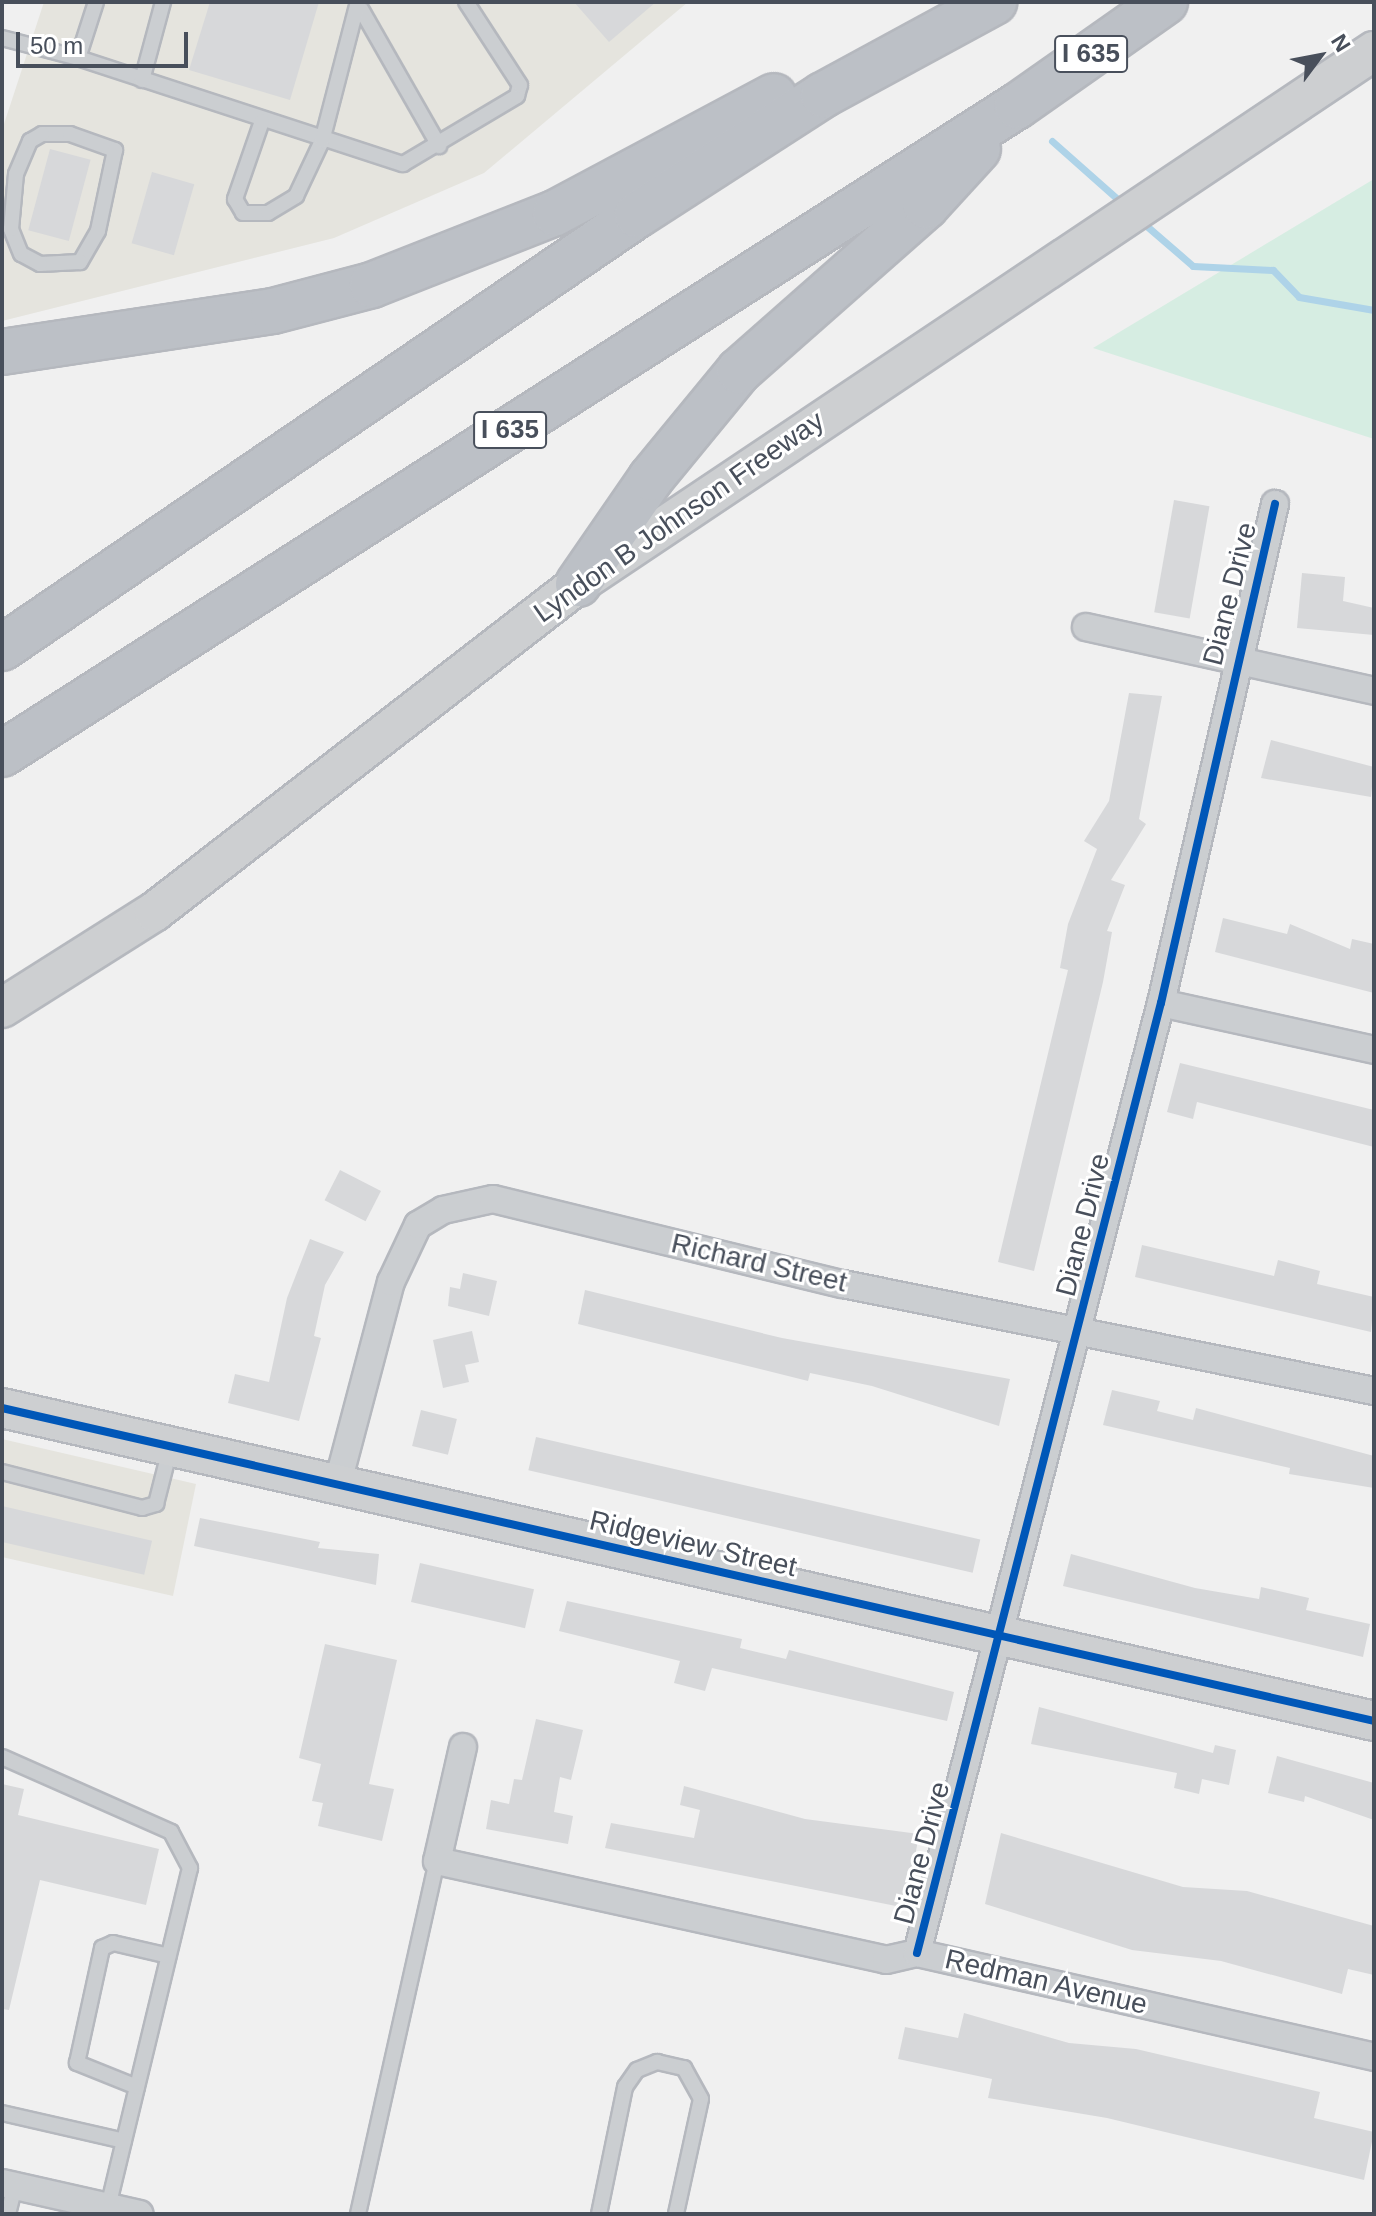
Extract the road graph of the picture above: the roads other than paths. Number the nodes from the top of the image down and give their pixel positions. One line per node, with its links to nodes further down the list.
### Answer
1 (96, 2): 10 (lane)
2 (163, 2): 11 (lane)
3 (466, 2): 15 (lane)
4 (982, 2): 17 (highway)
5 (994, 2): 21 (highway)
6 (1165, 2): 12 (highway, I 635)
7 (359, 6): 14 (lane); 15 (lane)
8 (2, 38): 10 (lane)
9 (1374, 51): 19 (main road, Lyndon B Johnson Freeway)
10 (78, 58): 11 (lane)
11 (142, 80): 13 (lane)
12 (1017, 106): 19 (highway); 24 (highway, I 635)
13 (262, 121): 14 (lane); 14 (lane)
14 (322, 141): 15 (lane)
15 (439, 146)
16 (9, 172): 16 (lane)
17 (2, 352)
18 (1275, 504): 22 (street, Diane Drive)
19 (578, 584): 26 (main road, Lyndon B Johnson Freeway)
20 (1086, 627): 22 (street)
21 (2, 648)
22 (1237, 655): 23 (street); 25 (street, Diane Drive)
23 (1374, 691)
24 (2, 754)
25 (1161, 1003): 27 (street); 28 (street, Diane Drive)
26 (2, 1008)
27 (1374, 1050)
28 (1080, 1326): 29 (street, Richard Street); 33 (street, Richard Street); 34 (street, Diane Drive)
29 (1374, 1391)
30 (2, 1408): 31 (main road, Ridgeview Street)
31 (170, 1449): 32 (lane); 33 (main road, Ridgeview Street)
32 (2, 1472)
33 (337, 1486): 34 (main road, Ridgeview Street)
34 (999, 1636): 35 (main road, Ridgeview Street); 39 (street, Diane Drive)
35 (1374, 1721)
36 (463, 1747): 38 (street)
37 (2, 1757): 40 (lane)
38 (437, 1861): 39 (street, Redman Avenue); 49 (lane)
39 (917, 1953): 41 (street, Redman Avenue)
40 (169, 1956): 42 (lane); 42 (lane)
41 (1374, 2057)
42 (137, 2087): 44 (lane)
43 (2, 2113): 44 (lane)
44 (124, 2141): 46 (lane)
45 (8, 2184): 46 (street); 47 (lane)
46 (107, 2211): 48 (street)
47 (8, 2214)
48 (140, 2214)
49 (358, 2214)
50 (599, 2214): 51 (lane)
51 (676, 2214)

